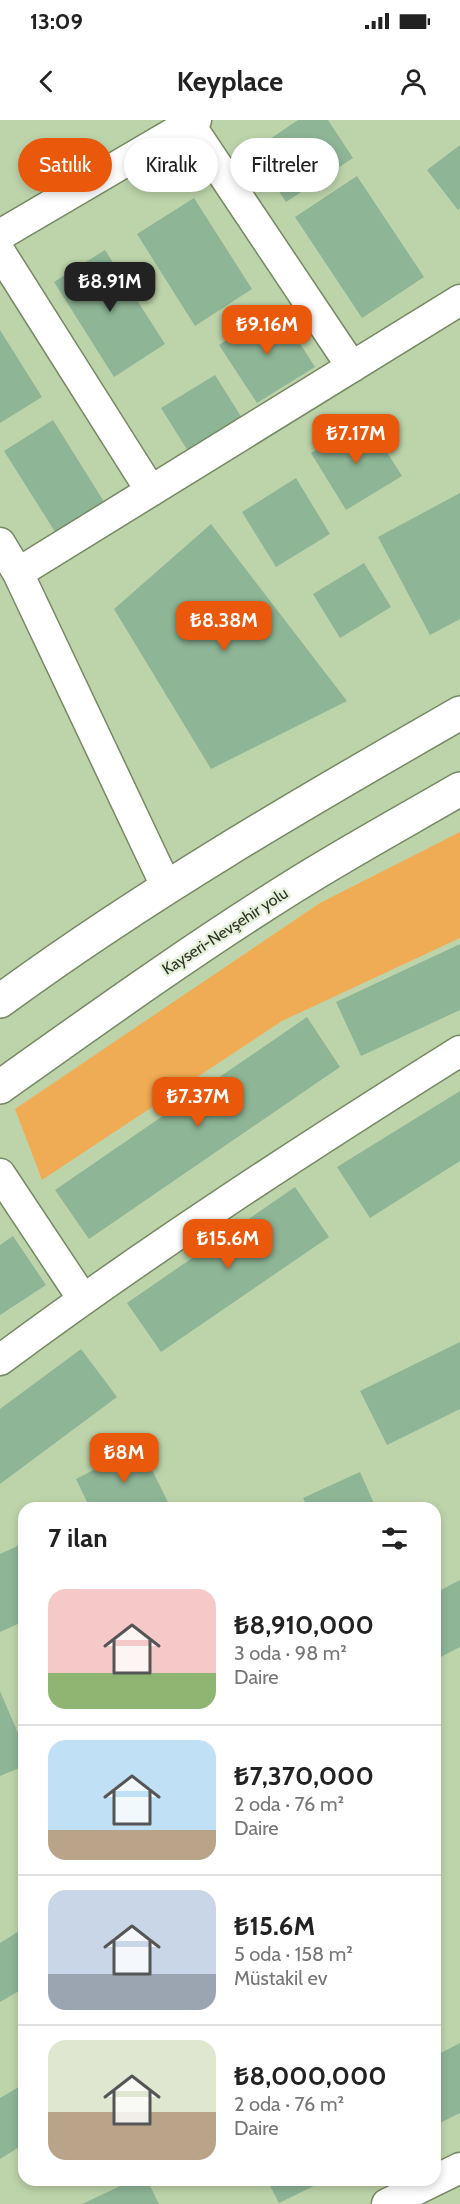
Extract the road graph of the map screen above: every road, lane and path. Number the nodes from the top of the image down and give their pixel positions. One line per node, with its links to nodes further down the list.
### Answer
1 (193, 123): 2 (street); 5 (street)
2 (0, 235)
3 (0, 252): 6 (street)
4 (460, 300): 5 (street)
5 (352, 367): 6 (street)
6 (151, 490): 8 (street)
7 (0, 543): 8 (street)
8 (18, 573): 11 (street)
9 (460, 713): 11 (highway)
10 (460, 789): 14 (highway, Kayseri-Nevşehir yolu)
11 (167, 888): 12 (highway)
12 (0, 1001)
13 (460, 1051): 16 (street)
14 (0, 1087)
15 (0, 1174): 16 (street)
16 (82, 1299): 17 (street)
17 (0, 1360)
18 (460, 2168): 19 (street)
19 (441, 2175)
20 (413, 2186): 21 (street)
21 (387, 2204)

